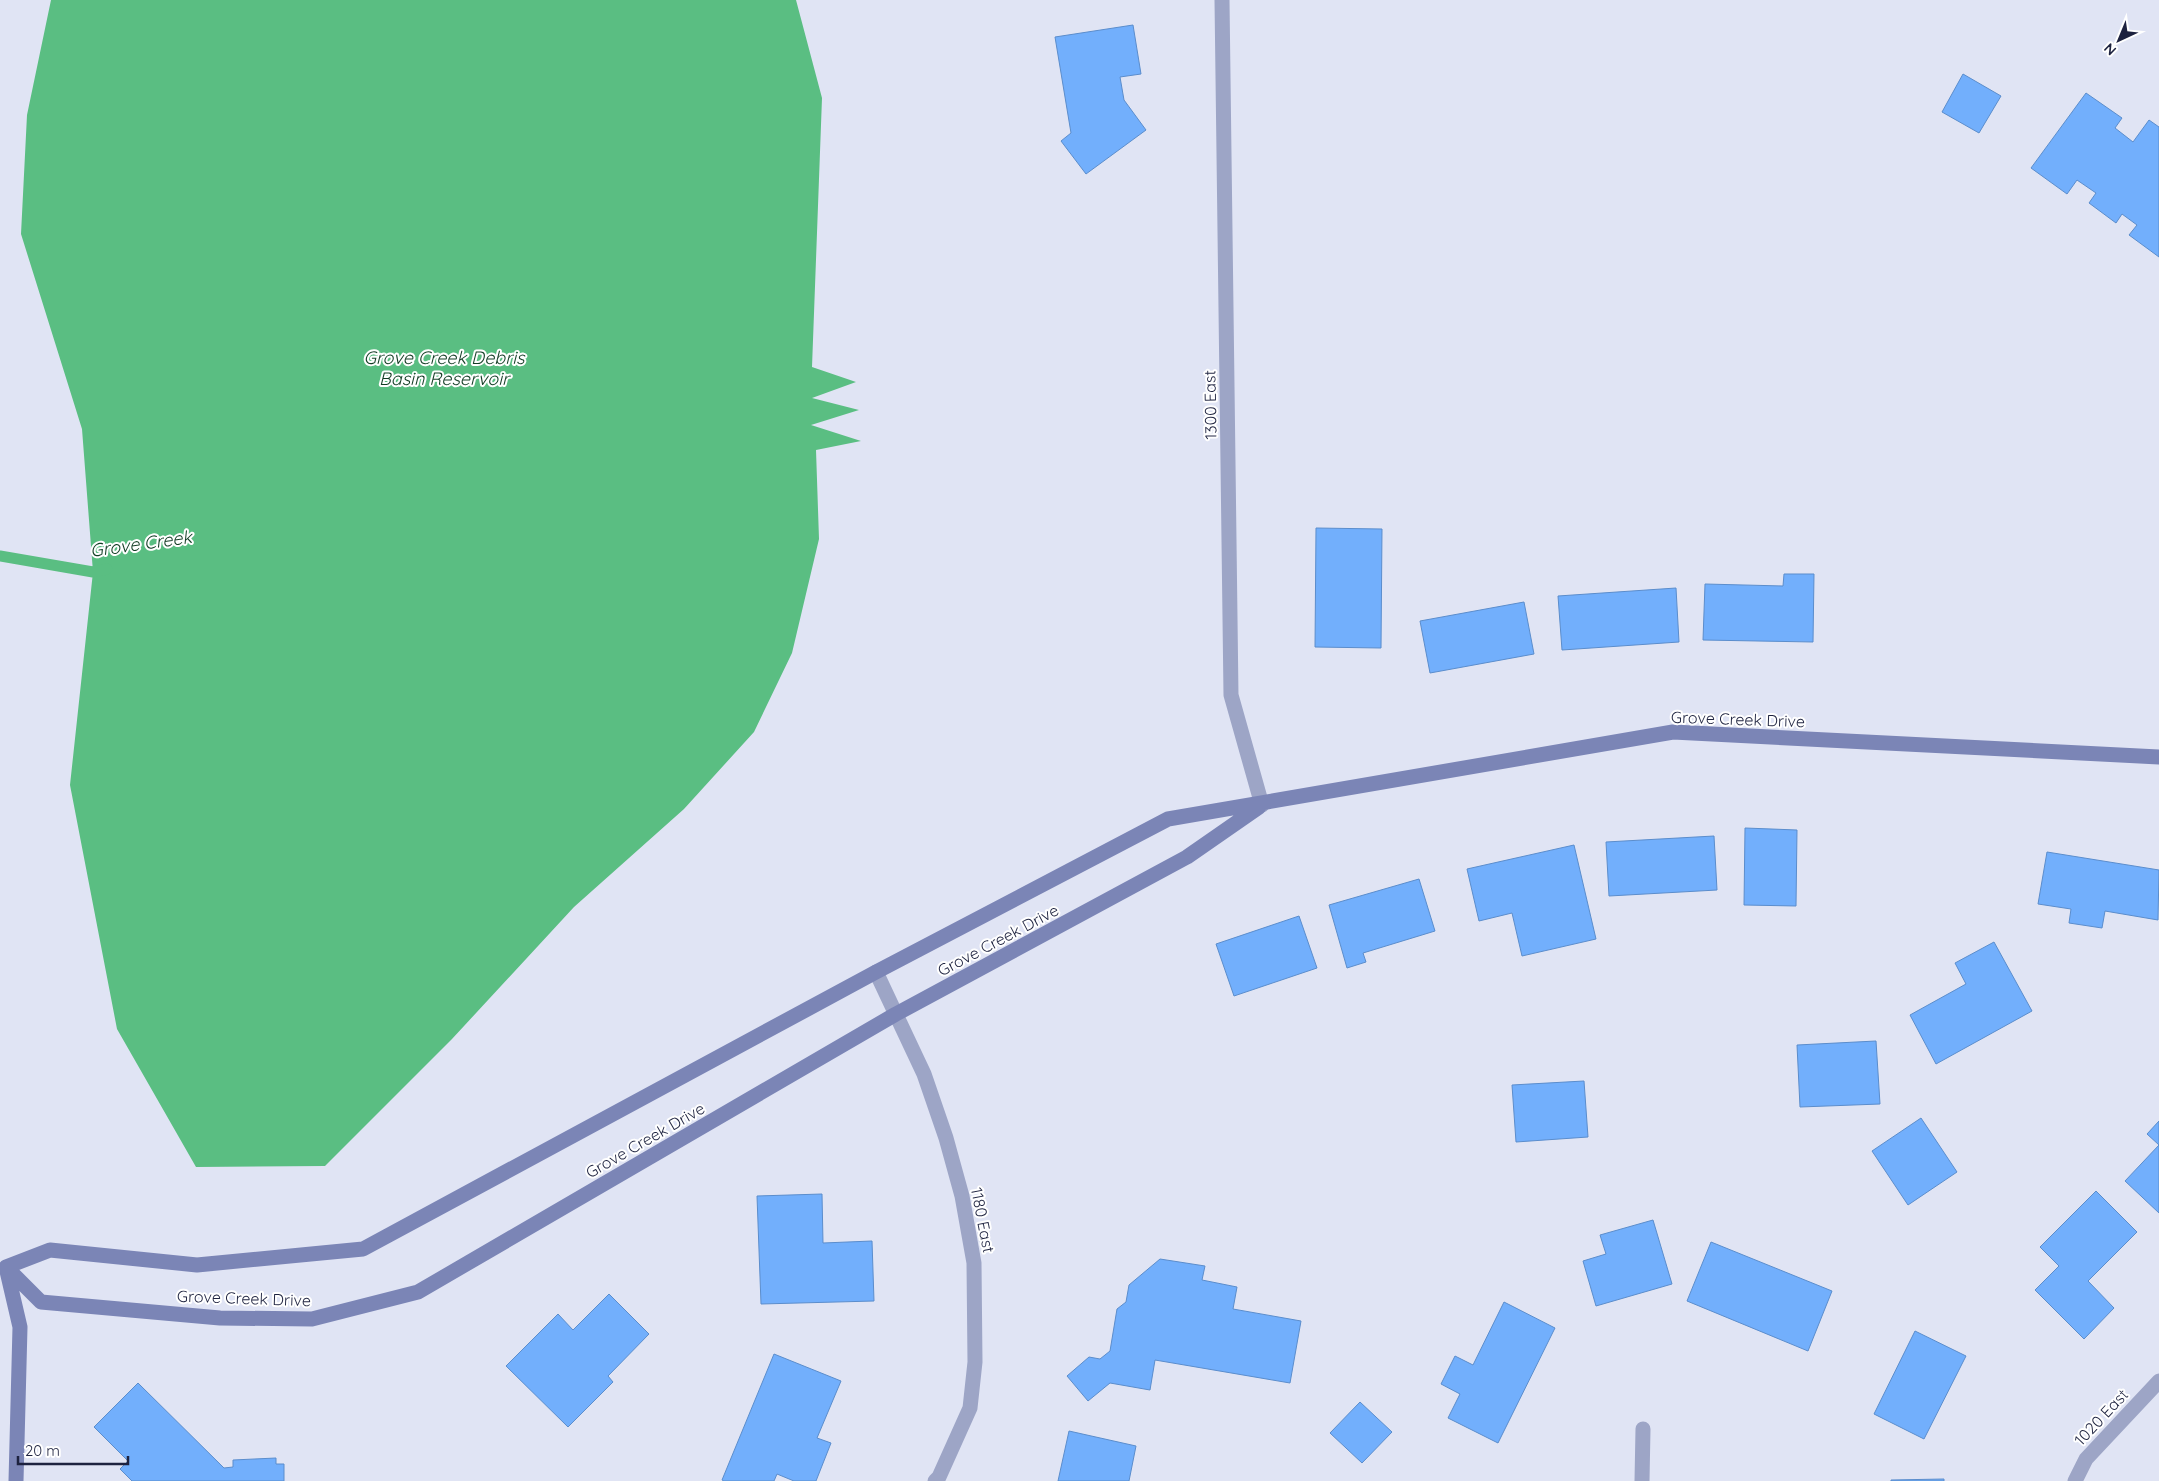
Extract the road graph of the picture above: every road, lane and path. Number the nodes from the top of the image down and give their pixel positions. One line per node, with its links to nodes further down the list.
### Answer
1 (1222, 0): 3 (street, 1300 East)
2 (2159, 757): 3 (street, Grove Creek Drive)
3 (1262, 804): 4 (street, Grove Creek Drive); 5 (street, Grove Creek Drive)
4 (876, 972): 5 (street, 1180 East); 6 (street, Grove Creek Drive)
5 (896, 1014): 6 (street, Grove Creek Drive); 10 (street, 1180 East)
6 (2, 1270): 9 (street)
7 (2159, 1380): 12 (street, 1020 East)
8 (1643, 1430): 11 (street)
9 (16, 1481)
10 (935, 1481)
11 (1642, 1481)
12 (2076, 1481)

